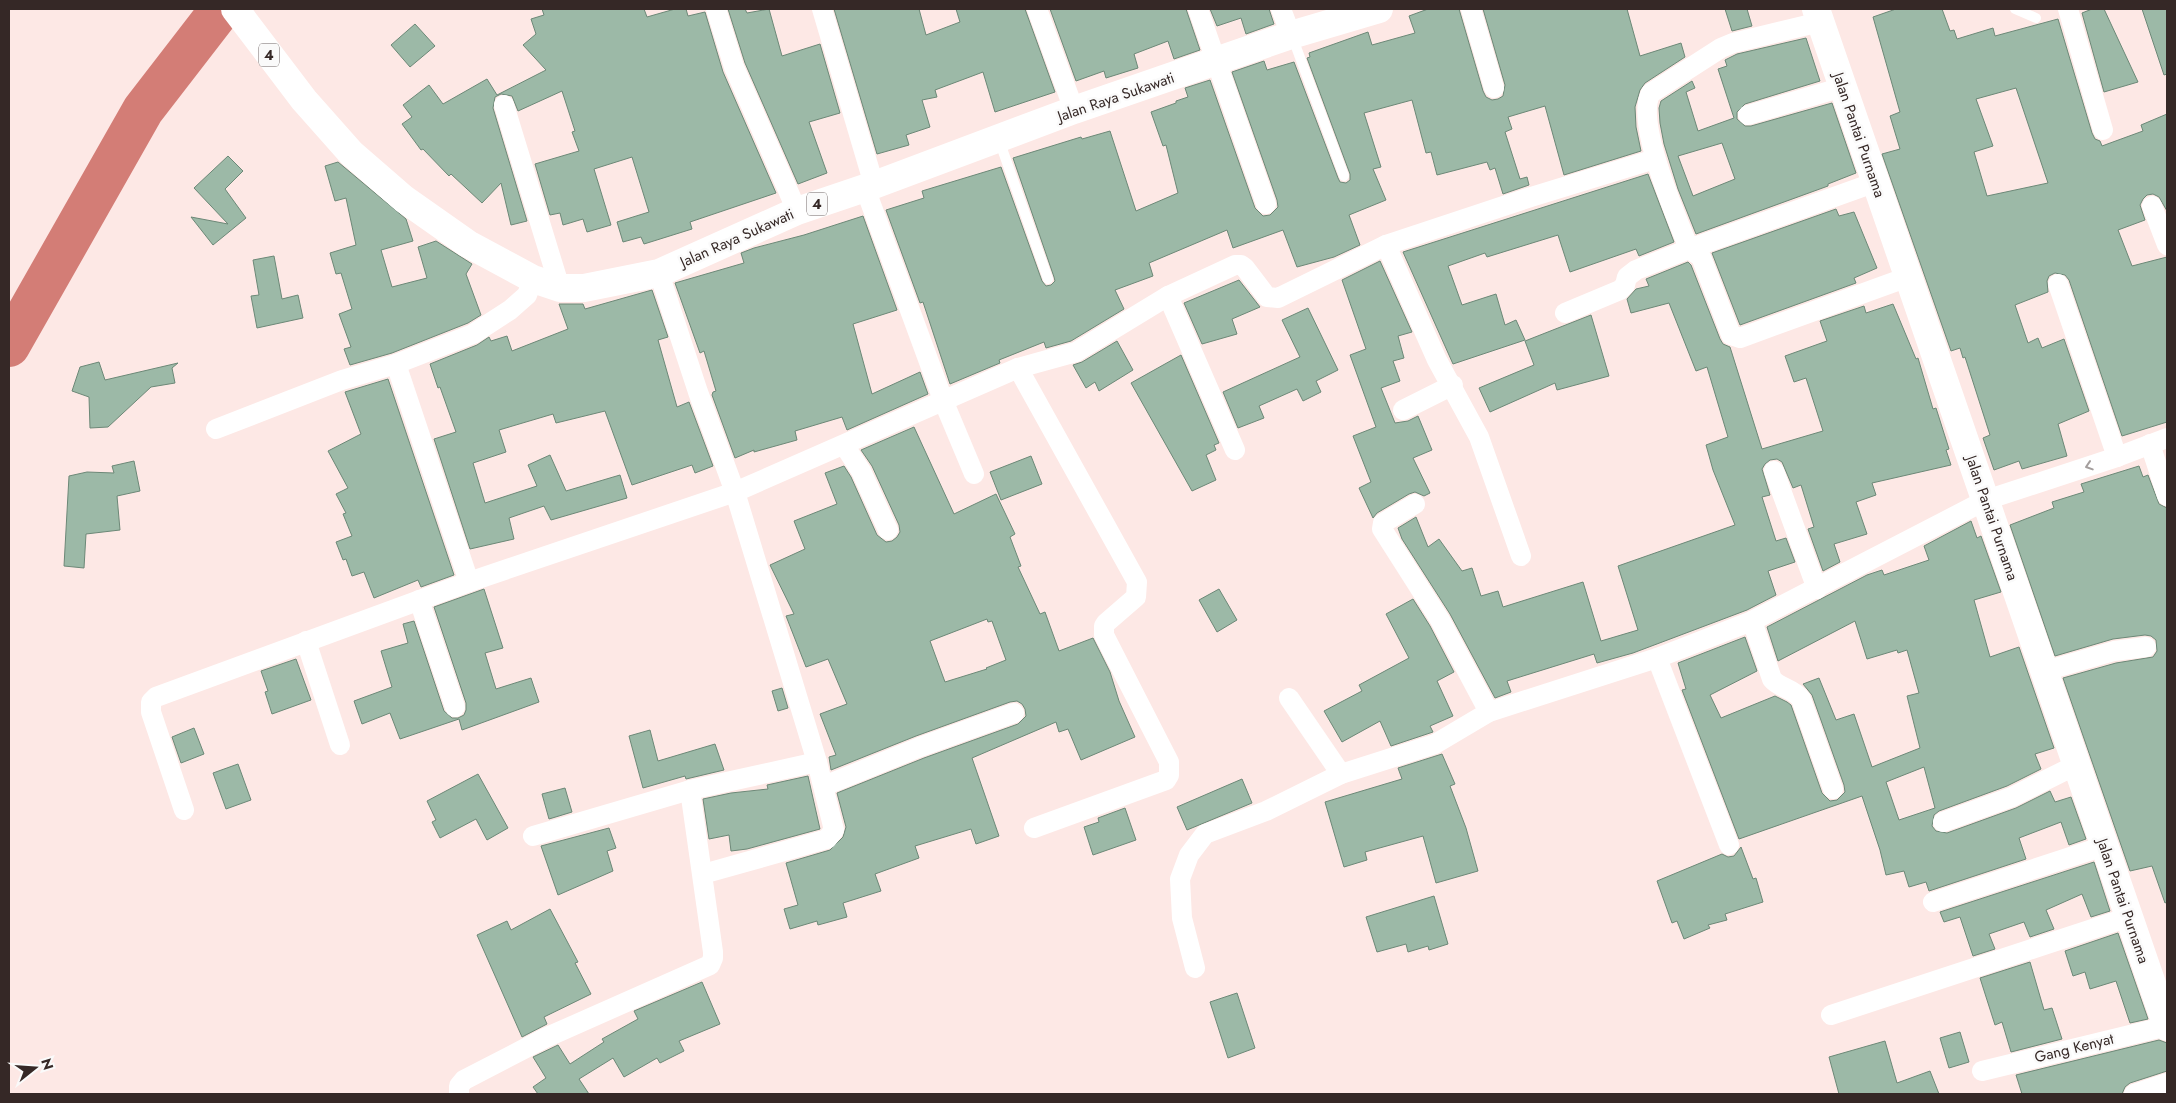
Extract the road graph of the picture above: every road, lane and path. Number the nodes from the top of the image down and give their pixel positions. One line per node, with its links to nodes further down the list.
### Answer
1 (235, 9): 34 (main road, Jalan Raya Sukawati / 4)
2 (716, 9): 28 (street)
3 (822, 9): 25 (street)
4 (1036, 9): 18 (street)
5 (1198, 9): 14 (street)
6 (1281, 9): 13 (street)
7 (1379, 9): 13 (main road, Jalan Raya Sukawati / 4)
8 (1471, 9): 16 (street)
9 (2015, 9): 12 (lane)
10 (2068, 9): 20 (street)
11 (1818, 15): 15 (main road, Jalan Pantai Purnama); 22 (street)
12 (2036, 18)
13 (1291, 35): 14 (main road, Jalan Raya Sukawati / 4); 23 (lane)
14 (1218, 62): 18 (main road, Jalan Raya Sukawati / 4); 26 (street)
15 (1843, 87): 19 (street); 24 (main road, Jalan Pantai Purnama)
16 (1494, 88)
17 (504, 105): 37 (street)
18 (1074, 110): 21 (main road, Jalan Raya Sukawati / 4)
19 (1748, 115)
20 (2103, 130)
21 (998, 140): 25 (main road, Jalan Raya Sukawati / 4); 35 (lane)
22 (1655, 159): 29 (street); 31 (street)
23 (1344, 176)
24 (1876, 182): 31 (street); 33 (main road, Jalan Pantai Purnama)
25 (869, 187): 28 (main road, Jalan Raya Sukawati / 4); 43 (street)
26 (1266, 204)
27 (2152, 206): 30 (street)
28 (797, 211): 32 (main road, Jalan Raya Sukawati / 4)
29 (1386, 245): 38 (street); 42 (street)
30 (2167, 245)
31 (1689, 249): 33 (street); 39 (street)
32 (659, 273): 37 (main road, Jalan Raya Sukawati / 4); 52 (street)
33 (1908, 277): 54 (main road, Jalan Pantai Purnama)
34 (533, 279): 37 (main road, Jalan Raya Sukawati / 4); 40 (street)
35 (1048, 279)
36 (2058, 284): 49 (street)
37 (560, 288)
38 (1168, 296): 41 (street); 48 (street)
39 (1565, 313)
40 (396, 364): 45 (street); 58 (street)
41 (1018, 368): 43 (street); 79 (street)
42 (1452, 386): 44 (street); 57 (street)
43 (943, 400): 47 (street); 51 (street)
44 (1403, 410)
45 (216, 429)
46 (2158, 441): 49 (street); 53 (street)
47 (844, 446): 52 (street); 56 (street)
48 (1235, 450)
49 (2117, 457): 54 (street, one-way to 54)
50 (1774, 471): 59 (street)
51 (974, 474)
52 (736, 492): 58 (street); 71 (street)
53 (2167, 496)
54 (1986, 500): 59 (street); 65 (main road, Jalan Pantai Purnama)
55 (1415, 504): 68 (street)
56 (888, 530)
57 (1521, 556)
58 (469, 582): 60 (street)
59 (1817, 589): 61 (street)
60 (419, 600): 62 (street); 67 (street)
61 (1752, 621): 64 (street); 75 (street)
62 (306, 641): 70 (street); 77 (street)
63 (2146, 647): 65 (street)
64 (1657, 658): 68 (street); 81 (street)
65 (2045, 671): 72 (main road, Jalan Pantai Purnama)
66 (1289, 698): 73 (street)
67 (455, 706)
68 (1489, 712): 73 (street)
69 (1014, 713): 74 (street)
70 (340, 745)
71 (817, 762): 74 (street); 76 (street)
72 (2076, 765): 78 (street); 82 (main road, Jalan Pantai Purnama)
73 (1341, 774): 86 (street)
74 (824, 786): 83 (street)
75 (1833, 789)
76 (690, 790): 80 (street); 83 (street)
77 (184, 810)
78 (1943, 822)
79 (1034, 828)
80 (533, 836)
81 (1729, 845)
82 (2104, 846): 84 (street); 85 (main road, Jalan Pantai Purnama)
83 (703, 874): 91 (street)
84 (1933, 902)
85 (2129, 917): 87 (street); 88 (main road, Jalan Pantai Purnama)
86 (1196, 968)
87 (1831, 1015)
88 (2167, 1026): 89 (street, Gang Kenyat)
89 (1982, 1071)
90 (2167, 1083): 92 (street)
91 (459, 1094)
92 (2134, 1094)

